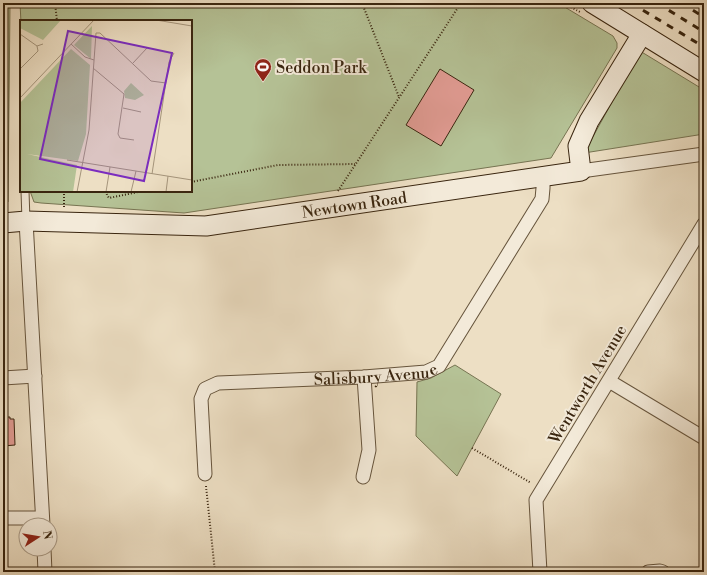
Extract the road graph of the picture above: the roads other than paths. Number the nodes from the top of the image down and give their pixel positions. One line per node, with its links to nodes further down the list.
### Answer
1 (592, 3): 2 (street)
2 (642, 34): 3 (street); 5 (street)
3 (704, 72)
4 (704, 154): 5 (street, Newtown Road)
5 (581, 172): 6 (street, Newtown Road)
6 (543, 178): 8 (street, Newtown Road); 12 (street, Salisbury Avenue)
7 (25, 192): 8 (lane)
8 (26, 221): 9 (street, Newtown Road); 11 (street)
9 (3, 223)
10 (704, 224): 14 (street, Wentworth Avenue)
11 (35, 376): 13 (street); 18 (street)
12 (364, 377): 16 (street, Salisbury Avenue); 17 (street)
13 (3, 378)
14 (609, 381): 15 (street); 23 (street, Wentworth Avenue)
15 (704, 438)
16 (205, 474)
17 (363, 477)
18 (43, 517)
19 (3, 518): 20 (street)
20 (18, 520)
21 (44, 557): 22 (street)
22 (45, 572)
23 (540, 572)
24 (648, 572): 25 (street)
25 (663, 572)

